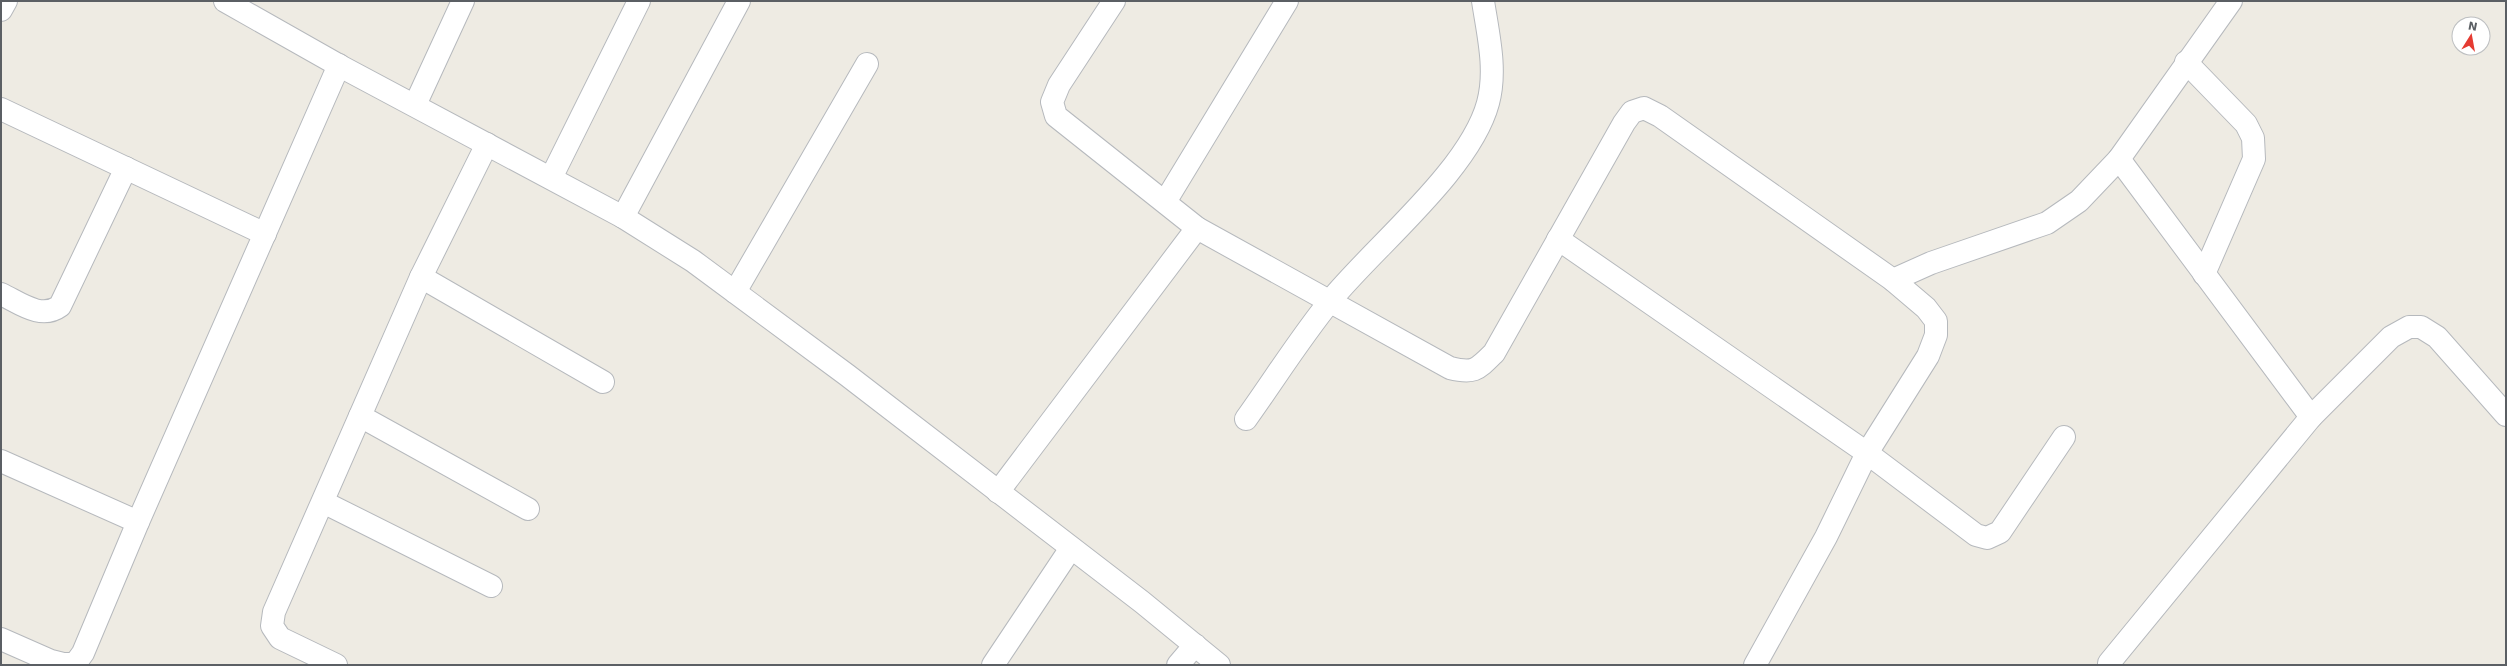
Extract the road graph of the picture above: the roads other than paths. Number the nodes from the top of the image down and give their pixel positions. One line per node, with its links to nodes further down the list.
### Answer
1 (6, 1): 10 (street)
2 (225, 1): 13 (street)
3 (464, 1): 14 (street)
4 (639, 1): 19 (street)
5 (738, 1): 21 (street)
6 (1114, 1): 20 (street)
7 (1287, 1): 20 (street)
8 (1483, 1): 30 (street)
9 (2231, 1): 11 (street)
10 (1, 10)
11 (2186, 62): 17 (street); 25 (street)
12 (867, 64): 28 (street)
13 (339, 66): 14 (street); 23 (street)
14 (414, 105): 16 (street)
15 (1, 109): 18 (street)
16 (487, 144): 19 (street); 26 (street)
17 (2119, 159): 25 (street); 27 (street)
18 (126, 168): 23 (street); 29 (street)
19 (550, 178): 21 (street)
20 (1165, 202): 22 (street)
21 (623, 217): 28 (street)
22 (1197, 228): 30 (street); 39 (street)
23 (265, 234): 42 (street)
24 (1558, 239): 27 (street); 30 (street); 37 (street)
25 (2204, 274): 34 (street)
26 (420, 277): 31 (street); 33 (street)
27 (1893, 280): 37 (street)
28 (735, 292): 39 (street)
29 (1, 294)
30 (1330, 301): 35 (street)
31 (603, 382)
32 (2506, 415): 34 (street)
33 (360, 416): 40 (street); 41 (street)
34 (2311, 417): 47 (street)
35 (1246, 419)
36 (2064, 437): 37 (street)
37 (1867, 453): 52 (street)
38 (1, 462): 42 (street)
39 (998, 492): 43 (street)
40 (323, 502): 44 (street); 48 (street)
41 (528, 508)
42 (138, 522): 45 (street)
43 (1071, 548): 46 (street); 49 (street)
44 (491, 586)
45 (1, 639)
46 (1195, 645): 50 (street); 51 (street)
47 (2109, 663)
48 (336, 665)
49 (994, 665)
50 (1178, 665)
51 (1219, 665)
52 (1755, 665)

